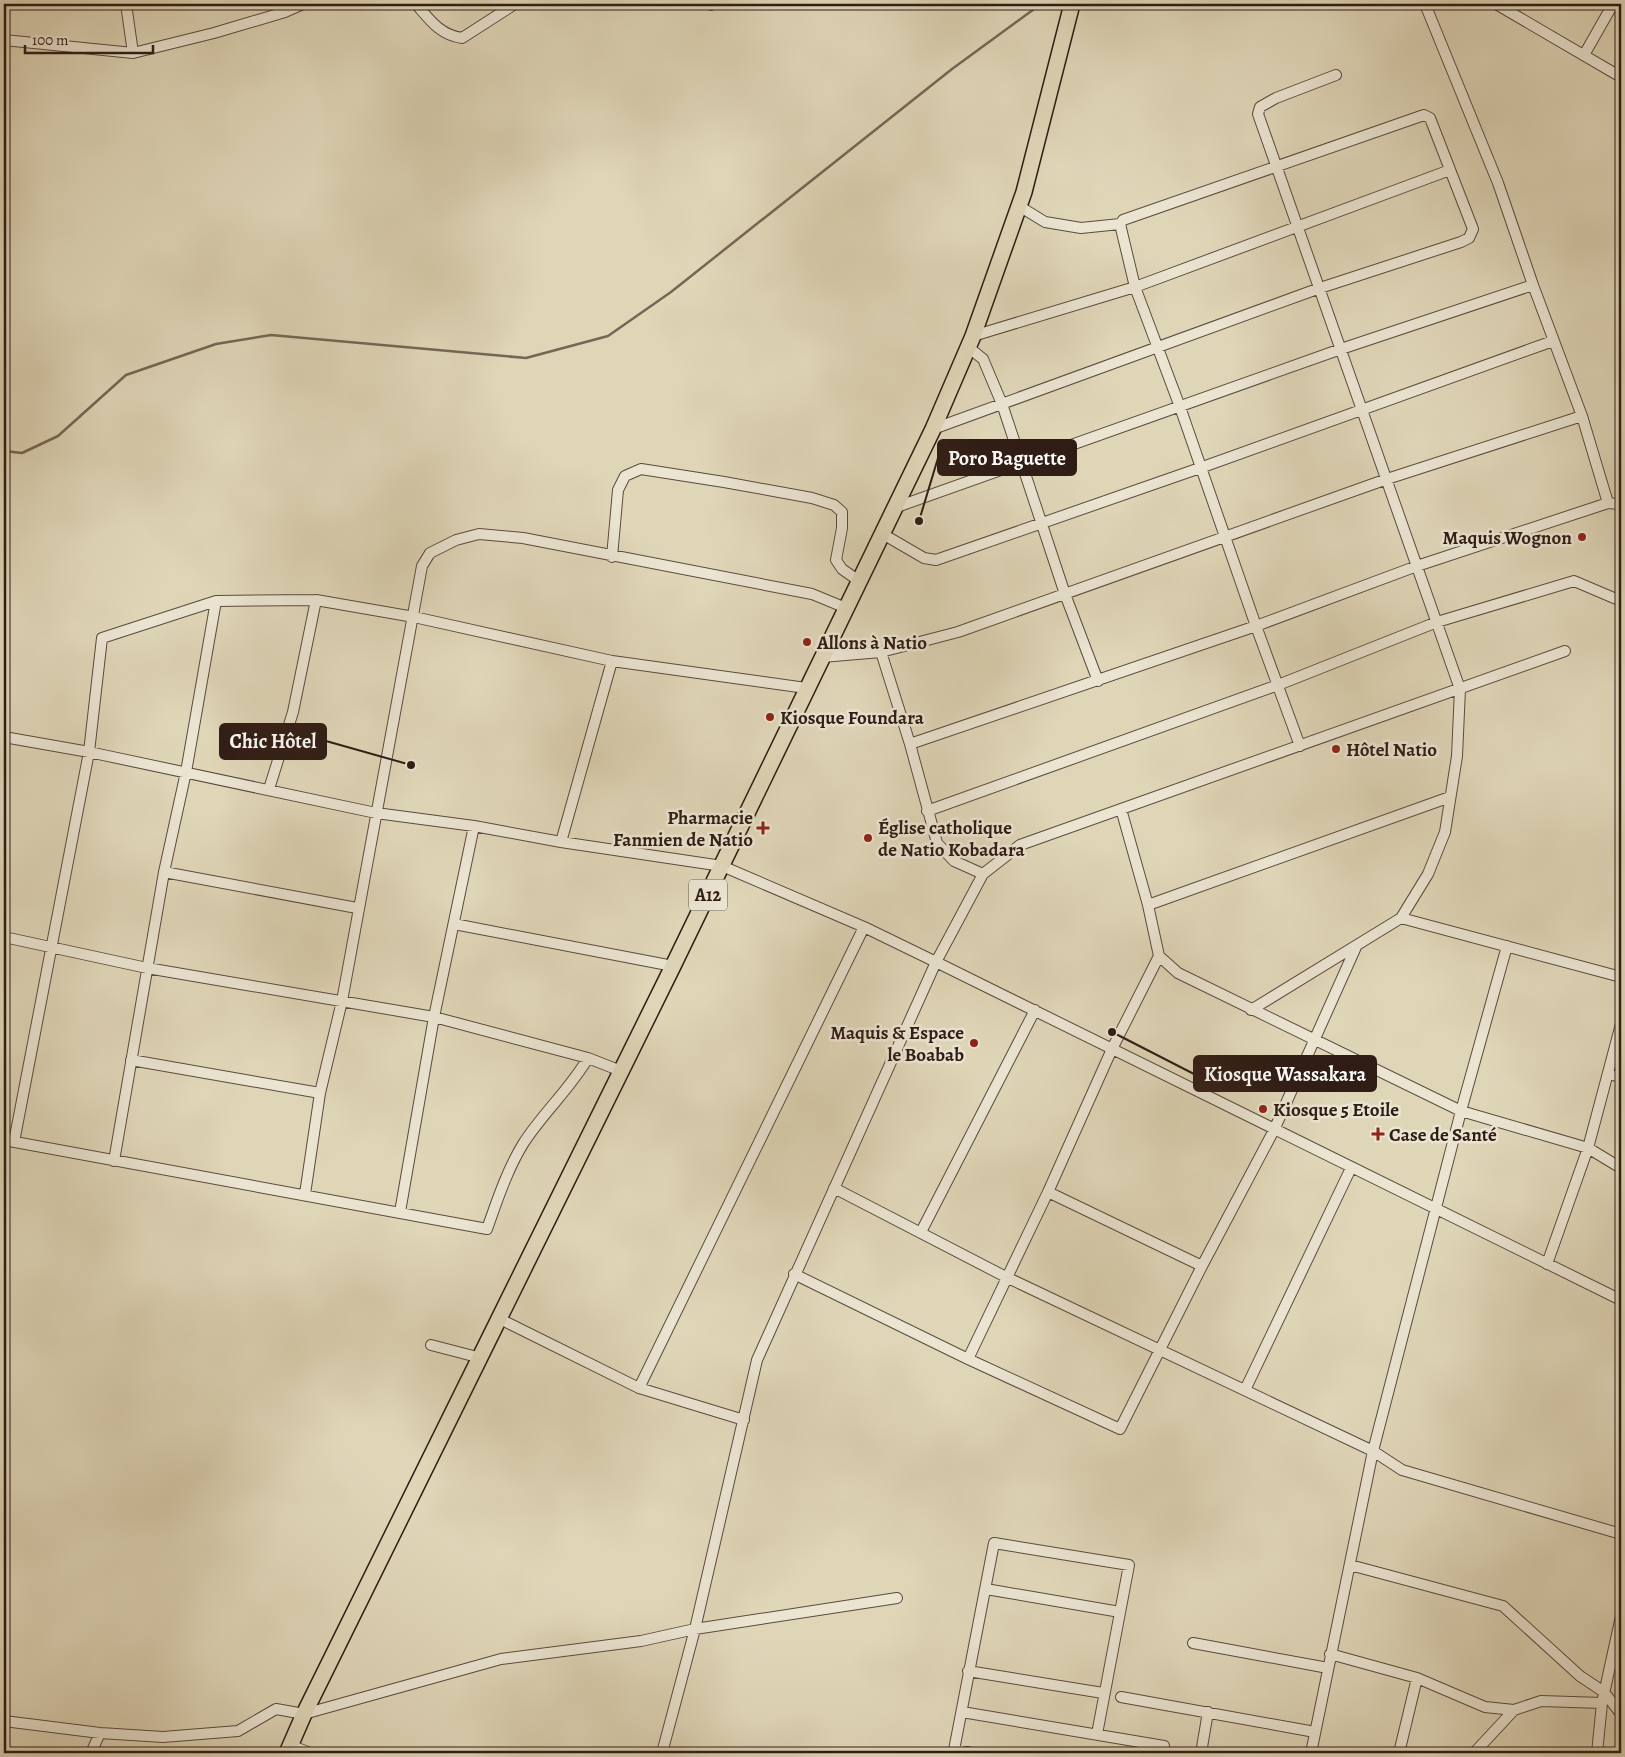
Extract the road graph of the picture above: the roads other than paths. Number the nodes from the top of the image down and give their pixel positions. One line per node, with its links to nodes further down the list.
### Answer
1 (126, 4): 10 (street)
2 (303, 4): 10 (street)
3 (416, 4): 4 (street)
4 (515, 4)
5 (1425, 4): 19 (street)
6 (1613, 4): 11 (street)
7 (1502, 5): 11 (street)
8 (1072, 8): 16 (main road, A12)
9 (4, 40): 10 (street)
10 (133, 52)
11 (1584, 55): 13 (street)
12 (1336, 75): 14 (street)
13 (1621, 77)
14 (1278, 167): 15 (street); 17 (street); 18 (street)
15 (1450, 170): 18 (street); 21 (street)
16 (1019, 206): 17 (street); 23 (main road, A12)
17 (1120, 224): 20 (street)
18 (1299, 226): 20 (street); 21 (street)
19 (1533, 285): 22 (street); 25 (street)
20 (1135, 288): 23 (street); 24 (street)
21 (1320, 288): 24 (street); 25 (street)
22 (1553, 341): 28 (street); 29 (street)
23 (971, 342): 26 (street); 30 (main road, A12)
24 (1157, 348): 26 (street); 27 (street)
25 (1341, 349): 27 (street); 28 (street)
26 (1002, 404): 30 (street); 31 (street)
27 (1180, 407): 31 (street); 32 (street)
28 (1362, 408): 32 (street); 33 (street)
29 (1582, 416): 33 (street); 34 (street)
30 (932, 429): 36 (main road, A12)
31 (1020, 463): 36 (street); 37 (street)
32 (1200, 468): 37 (street); 39 (street)
33 (1387, 479): 39 (street); 41 (street)
34 (1608, 503): 35 (street); 41 (street)
35 (1621, 504)
36 (893, 508): 38 (main road, A12)
37 (1043, 523): 38 (street); 43 (street)
38 (881, 534): 42 (main road, A12)
39 (1226, 537): 43 (street); 50 (street)
40 (612, 557): 42 (street); 47 (street); 48 (street)
41 (1418, 566): 49 (street); 50 (street)
42 (859, 581): 47 (main road, A12)
43 (1065, 594): 52 (street); 55 (street)
44 (316, 600): 45 (street); 48 (street); 64 (street)
45 (216, 601): 62 (street); 63 (street)
46 (1621, 602): 49 (street)
47 (846, 608): 53 (main road, A12)
48 (414, 617): 54 (street); 68 (street)
49 (1437, 622): 56 (street); 58 (street)
50 (1256, 626): 55 (street); 56 (street)
51 (1565, 651): 58 (street)
52 (881, 652): 53 (street); 60 (street)
53 (822, 657): 57 (main road, A12)
54 (612, 661): 57 (street); 70 (street)
55 (1098, 681): 60 (street)
56 (1278, 685): 61 (street); 67 (street)
57 (806, 688): 71 (main road, A12)
58 (1460, 689): 61 (street); 65 (street)
59 (4, 738): 62 (street)
60 (910, 744): 67 (street)
61 (1300, 746): 66 (street)
62 (89, 752): 63 (street); 80 (street)
63 (186, 772): 64 (street); 72 (street)
64 (269, 789): 68 (street)
65 (1450, 797): 74 (street); 76 (street)
66 (1121, 809): 73 (street); 74 (street)
67 (928, 811): 73 (street)
68 (376, 813): 69 (street); 75 (street)
69 (474, 826): 70 (street); 77 (street)
70 (561, 842): 71 (street)
71 (722, 866): 78 (street); 85 (main road, A12)
72 (164, 872): 75 (street); 86 (street)
73 (983, 874): 84 (street)
74 (1148, 905): 83 (street)
75 (357, 908): 88 (street)
76 (1401, 918): 81 (street); 82 (street)
77 (454, 924): 85 (street); 91 (street)
78 (864, 927): 84 (street); 124 (street)
79 (4, 936): 80 (street)
80 (51, 946): 86 (street); 103 (street)
81 (1507, 946): 87 (street); 101 (street)
82 (1356, 947): 90 (street); 93 (street)
83 (1159, 956): 90 (street); 94 (street)
84 (936, 962): 89 (street); 108 (street)
85 (674, 966): 97 (main road, A12)
86 (147, 968): 88 (street); 96 (street)
87 (1621, 977)
88 (342, 1001): 91 (street); 100 (street)
89 (1035, 1010): 94 (street); 113 (street)
90 (1251, 1010): 93 (street)
91 (434, 1017): 95 (street); 112 (street)
92 (1621, 1024): 98 (street)
93 (1313, 1040): 101 (street); 102 (street)
94 (1112, 1049): 102 (street); 109 (street)
95 (588, 1058): 97 (street); 112 (street)
96 (131, 1060): 100 (street); 105 (street)
97 (621, 1071): 119 (main road, A12)
98 (1608, 1074): 99 (street); 104 (street)
99 (1621, 1076)
100 (320, 1093): 110 (street)
101 (1461, 1112): 104 (street); 111 (street)
102 (1274, 1130): 106 (street); 115 (street)
103 (9, 1141): 105 (street)
104 (1588, 1148): 107 (street); 114 (street)
105 (114, 1161): 110 (street)
106 (1351, 1168): 111 (street); 125 (street)
107 (1621, 1168)
108 (834, 1188): 113 (street); 116 (street)
109 (1048, 1192): 115 (street); 117 (street)
110 (305, 1194): 112 (street)
111 (1435, 1210): 114 (street); 127 (street)
112 (400, 1212)
113 (921, 1232): 117 (street)
114 (1547, 1264): 118 (street)
115 (1202, 1266): 121 (street)
116 (794, 1274): 123 (street); 126 (street)
117 (1006, 1278): 121 (street); 123 (street)
118 (1621, 1300)
119 (500, 1319): 122 (main road, A12); 124 (street)
120 (431, 1345): 122 (street)
121 (1160, 1349): 123 (street); 125 (street)
122 (481, 1358): 147 (main road, A12)
123 (968, 1359)
124 (638, 1388): 126 (street)
125 (1245, 1390): 127 (street)
126 (744, 1420): 134 (street)
127 (1373, 1451): 128 (street); 129 (street)
128 (1621, 1534)
129 (1350, 1565): 136 (street); 140 (street)
130 (986, 1589): 132 (street); 132 (street); 138 (street)
131 (897, 1598): 134 (street)
132 (1120, 1612): 141 (street)
133 (1621, 1616): 140 (street)
134 (695, 1629): 147 (street); 156 (street)
135 (1194, 1643): 137 (street)
136 (1330, 1654): 137 (street); 139 (street)
137 (1328, 1668): 150 (street)
138 (968, 1671): 141 (street); 145 (street)
139 (1417, 1678): 144 (street); 161 (street)
140 (1604, 1692): 143 (street); 148 (street)
141 (1103, 1693): 152 (street)
142 (1121, 1696): 146 (street)
143 (1602, 1704): 144 (street); 163 (street)
144 (1514, 1710): 162 (street)
145 (962, 1712): 152 (street); 157 (street)
146 (1208, 1712): 150 (street); 159 (street)
147 (304, 1714): 151 (street); 153 (main road, A12)
148 (1621, 1714)
149 (4, 1721): 151 (street)
150 (1315, 1732): 160 (street)
151 (100, 1733): 154 (street)
152 (1097, 1734): 158 (street)
153 (289, 1749): 155 (street)
154 (91, 1753)
155 (310, 1753)
156 (662, 1753)
157 (972, 1753)
158 (1165, 1753)
159 (1201, 1753)
160 (1310, 1753)
161 (1399, 1753)
162 (1474, 1753)
163 (1597, 1753)

